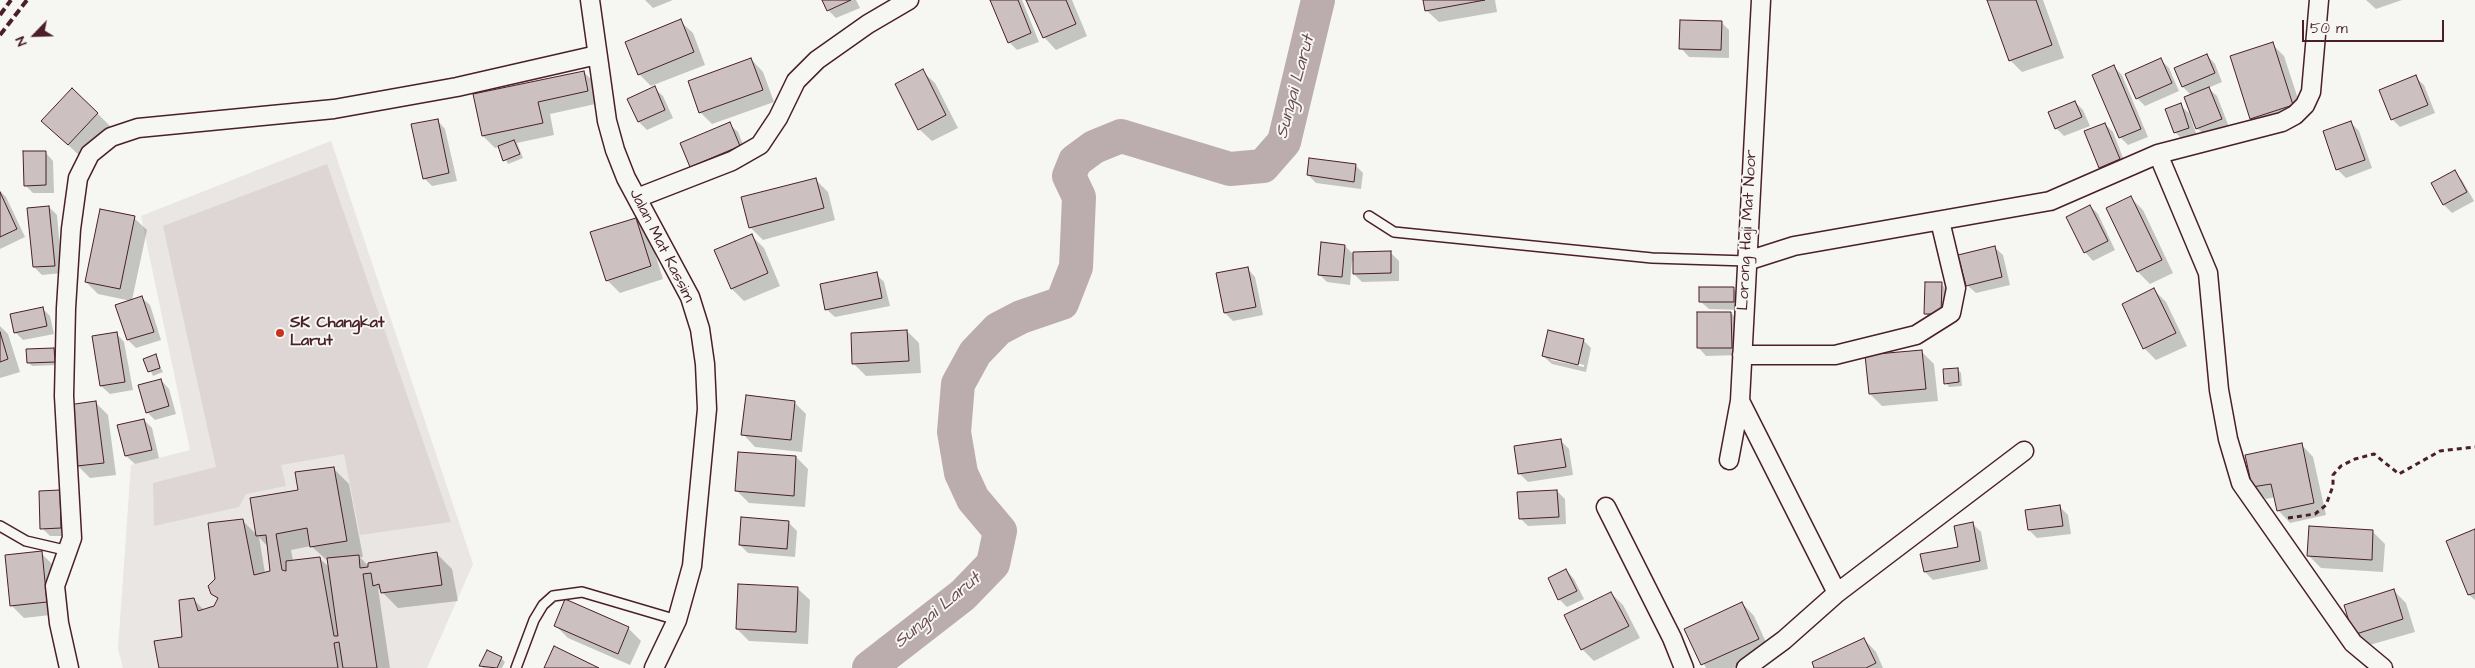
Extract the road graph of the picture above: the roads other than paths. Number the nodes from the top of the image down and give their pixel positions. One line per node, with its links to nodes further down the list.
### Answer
1 (590, 0): 5 (street, Jalan Mat Kassim)
2 (909, 0): 7 (street)
3 (1761, 0): 10 (street, Lorong Haji Mat Noor)
4 (2319, 0): 6 (street)
5 (597, 56): 7 (street, Jalan Mat Kassim); 17 (street)
6 (2158, 154): 9 (street); 25 (street)
7 (637, 198): 19 (street, Jalan Mat Kassim)
8 (1370, 216): 10 (lane)
9 (1940, 221): 10 (street); 11 (street)
10 (1747, 261): 11 (street, Lorong Haji Mat Noor)
11 (1742, 355): 12 (street, Lorong Haji Mat Noor)
12 (1740, 401): 14 (street, Lorong Haji Mat Noor); 18 (street)
13 (2024, 450): 18 (street)
14 (1729, 460)
15 (1606, 507): 23 (street)
16 (0, 526): 17 (lane)
17 (69, 551): 20 (street)
18 (1837, 593): 24 (street)
19 (677, 620): 21 (lane); 22 (street, Jalan Mat Kassim)
20 (69, 668)
21 (516, 668)
22 (654, 668)
23 (1684, 668)
24 (1746, 668)
25 (2383, 668)

